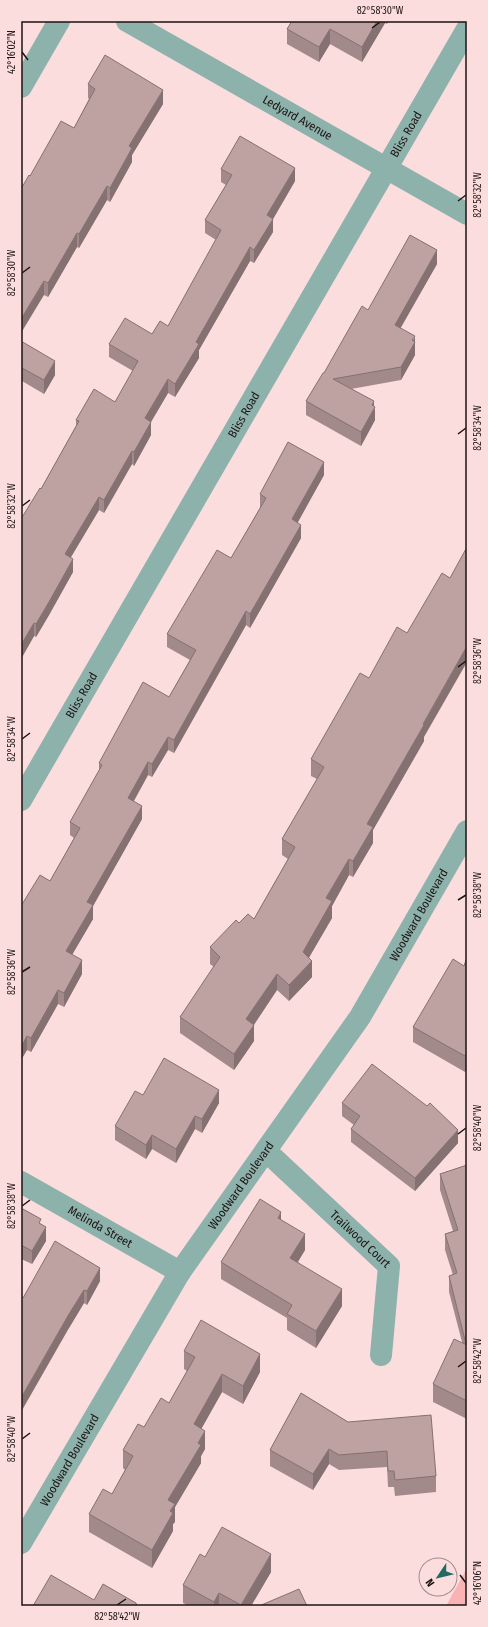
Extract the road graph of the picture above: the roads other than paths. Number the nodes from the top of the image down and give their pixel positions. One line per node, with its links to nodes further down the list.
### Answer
1 (59, 21): 4 (street)
2 (127, 21): 5 (street, Ledyard Avenue)
3 (467, 29): 5 (street, Bliss Road)
4 (21, 87)
5 (386, 168): 6 (street, Ledyard Avenue); 7 (street, Bliss Road)
6 (467, 214)
7 (21, 800)
8 (467, 831): 9 (street, Woodward Boulevard)
9 (266, 1151): 11 (street, Woodward Boulevard); 12 (street, Trailwood Court)
10 (21, 1182): 11 (street, Melinda Street)
11 (180, 1272): 13 (street, Woodward Boulevard)
12 (381, 1355)
13 (21, 1543)

